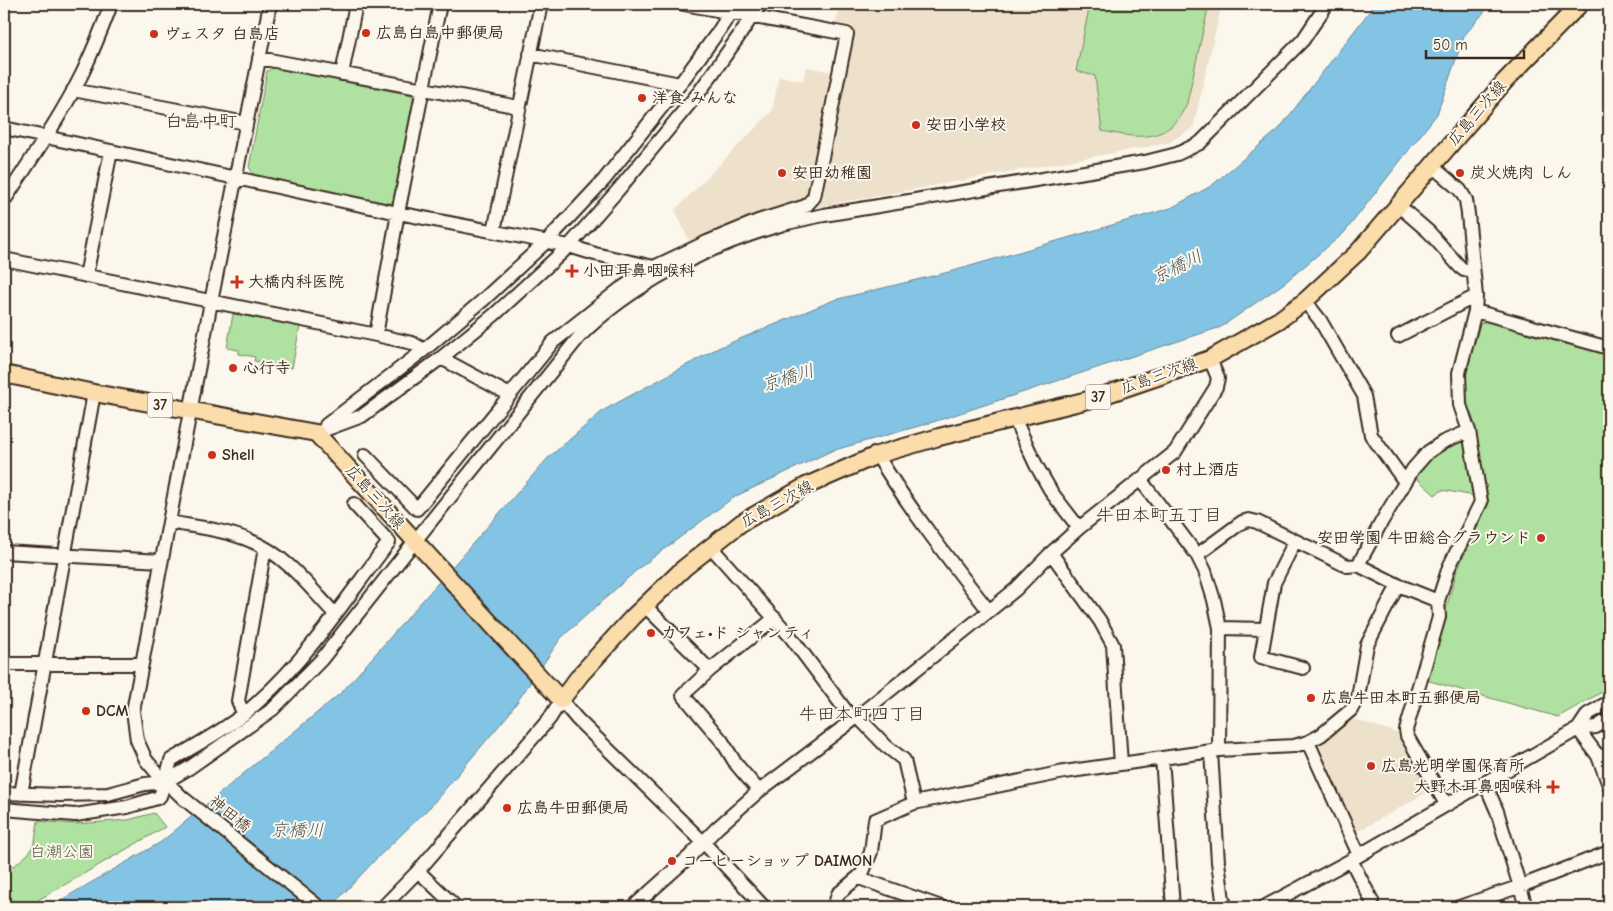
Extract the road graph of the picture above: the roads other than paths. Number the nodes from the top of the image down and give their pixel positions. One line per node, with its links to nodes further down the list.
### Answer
1 (111, 4): 17 (street)
2 (270, 4): 13 (street, 神田橋)
3 (356, 4): 14 (street)
4 (440, 4): 16 (street)
5 (541, 4): 12 (street)
6 (684, 4): 10 (street)
7 (760, 4): 11 (street)
8 (1327, 4): 33 (street)
9 (1580, 4): 23 (main road, 広島三次線 / 37)
10 (733, 8): 11 (street); 15 (street)
11 (752, 16): 30 (street); 33 (street)
12 (530, 54): 15 (street); 18 (street)
13 (259, 58): 14 (street); 19 (street, 神田橋)
14 (342, 74): 16 (street)
15 (680, 84): 29 (street)
16 (423, 89): 18 (street); 27 (street)
17 (73, 90): 19 (street); 21 (street)
18 (519, 107): 28 (street)
19 (246, 123): 24 (street, 神田橋)
20 (4, 128): 21 (street)
21 (46, 137): 22 (street); 25 (street)
22 (111, 151): 24 (street); 34 (street)
23 (1432, 166): 26 (main road, 広島三次線 / 37); 32 (street)
24 (235, 177): 27 (street); 37 (street, 神田橋)
25 (4, 201)
26 (1399, 206): 32 (street); 36 (main road, 広島三次線 / 37)
27 (398, 213): 28 (street); 39 (street)
28 (494, 231): 29 (street)
29 (547, 241): 30 (street); 42 (street)
30 (569, 246): 33 (street); 43 (street)
31 (4, 259): 34 (street)
32 (1473, 269): 35 (street)
33 (660, 270): 47 (street); 59 (street)
34 (86, 276): 37 (street)
35 (1476, 296): 38 (street); 40 (street)
36 (1305, 301): 44 (main road, 広島三次線 / 37); 55 (street)
37 (211, 302): 39 (street); 48 (street, 神田橋)
38 (1475, 311): 41 (street); 50 (street)
39 (376, 335): 42 (street)
40 (1398, 336)
41 (1609, 348)
42 (424, 350): 51 (street)
43 (441, 358): 47 (street); 51 (street)
44 (1210, 359): 49 (main road, 広島三次線 / 37); 54 (street)
45 (4, 374): 46 (main road, 37)
46 (94, 393): 48 (main road, 37); 65 (street)
47 (510, 395): 52 (street)
48 (191, 411): 51 (main road, 37); 57 (street, 神田橋)
49 (1014, 418): 53 (main road, 広島三次線 / 37); 58 (street)
50 (1469, 431): 55 (street); 70 (street)
51 (316, 432): 59 (main road, 広島三次線)
52 (365, 455)
53 (877, 455): 61 (main road, 広島三次線 / 37); 72 (street)
54 (1140, 479): 58 (street); 66 (street)
55 (1405, 482): 68 (street)
56 (354, 504): 73 (street)
57 (169, 522): 62 (street); 67 (street, 神田橋)
58 (1079, 528): 64 (street)
59 (415, 541): 82 (main road, 広島三次線); 93 (street)
60 (1295, 541): 66 (street); 68 (street); 76 (street)
61 (711, 547): 71 (main road, 広島三次線 / 37); 74 (street)
62 (265, 548): 73 (street); 84 (street)
63 (4, 552): 65 (street)
64 (1050, 553): 72 (street); 92 (street)
65 (64, 555): 67 (street); 78 (street)
66 (1197, 555): 75 (street)
67 (161, 561): 79 (street, 神田橋)
68 (1358, 565): 69 (street)
69 (1398, 585): 70 (street); 88 (street)
70 (1438, 601): 100 (street)
71 (645, 606): 81 (street); 82 (main road, 広島三次線 / 37)
72 (989, 612): 85 (street)
73 (335, 614): 84 (street)
74 (775, 618): 81 (street); 85 (street)
75 (1220, 628): 76 (street); 89 (street)
76 (1266, 629): 80 (street)
77 (4, 664): 78 (street)
78 (44, 664): 79 (street); 98 (street)
79 (141, 664): 93 (street, 神田橋)
80 (1302, 668)
81 (710, 670): 96 (street)
82 (561, 700): 102 (street); 105 (street)
83 (1609, 702): 87 (street)
84 (243, 713): 93 (street)
85 (855, 718): 96 (street); 99 (street)
86 (1609, 719): 87 (street)
87 (1578, 729): 90 (street); 94 (street)
88 (1308, 742): 89 (street); 104 (street)
89 (1215, 751): 91 (street); 117 (street)
90 (1604, 755): 95 (street)
91 (1162, 758): 92 (street); 116 (street)
92 (1121, 764): 99 (street)
93 (165, 782): 98 (street); 101 (street); 110 (street, 神田橋)
94 (1485, 783): 100 (street); 107 (street)
95 (1609, 785)
96 (760, 792): 102 (street)
97 (4, 793): 98 (street)
98 (21, 794)
99 (914, 803): 106 (street)
100 (1446, 804): 104 (street)
101 (4, 809)
102 (703, 842): 109 (street); 113 (street)
103 (1609, 852): 107 (street)
104 (1355, 858): 108 (street); 119 (street)
105 (418, 872): 111 (street); 112 (street)
106 (859, 878): 114 (street); 115 (street)
107 (1521, 886): 120 (street); 121 (street)
108 (1284, 902): 118 (street)
109 (636, 906)
110 (319, 907)
111 (383, 907)
112 (456, 907)
113 (764, 907)
114 (834, 907)
115 (941, 907)
116 (1172, 907)
117 (1227, 907)
118 (1264, 907)
119 (1372, 907)
120 (1458, 907)
121 (1526, 907)

